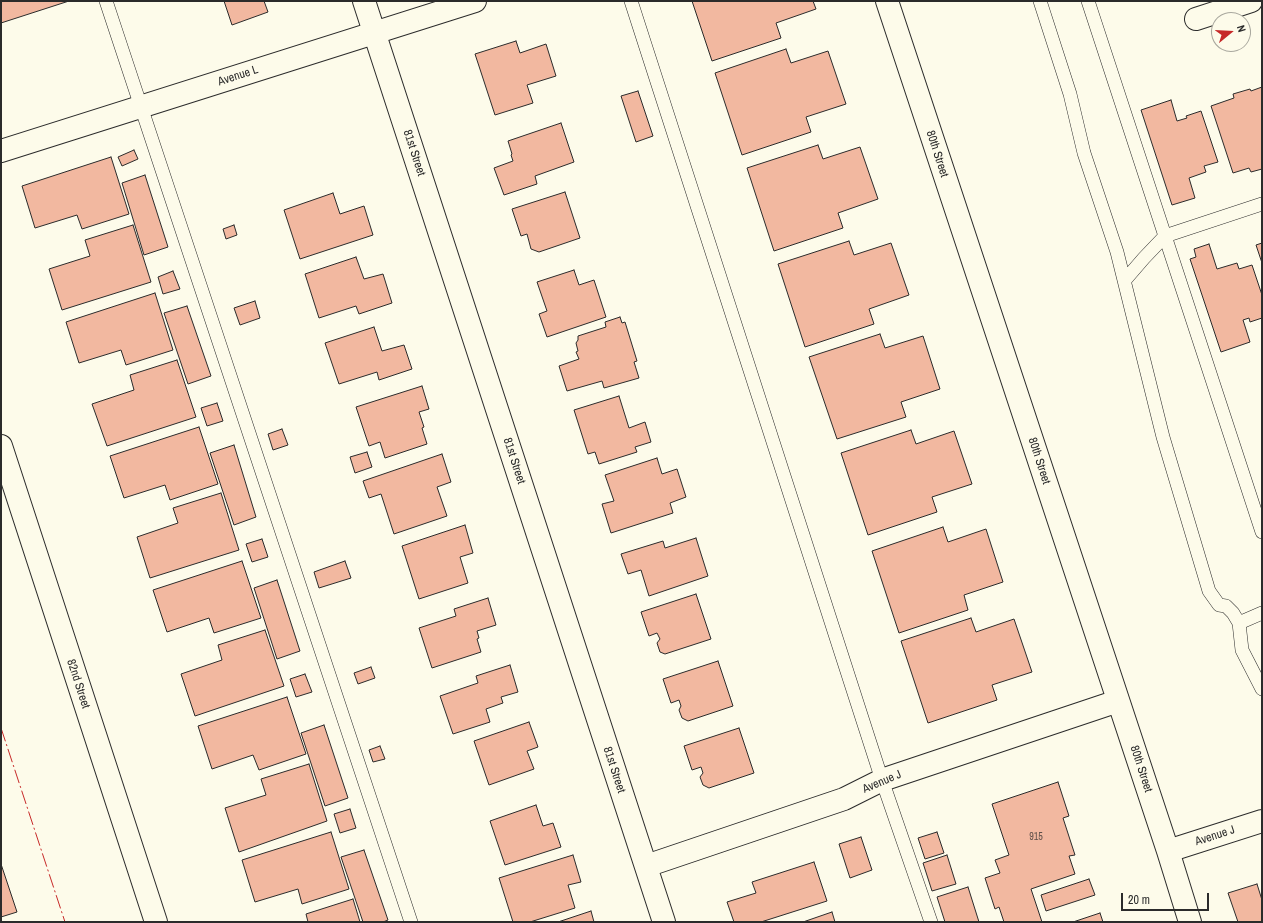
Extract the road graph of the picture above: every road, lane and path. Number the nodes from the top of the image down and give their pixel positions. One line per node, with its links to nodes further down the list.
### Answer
1 (106, 1): 11 (lane)
2 (364, 1): 10 (street, 81st Street)
3 (475, 1): 10 (street, Avenue L)
4 (631, 1): 22 (lane)
5 (886, 1): 21 (street, 80th Street)
6 (1040, 1): 15 (lane)
7 (1088, 1): 14 (lane)
8 (1251, 1): 9 (street)
9 (1196, 19)
10 (375, 33): 11 (street, Avenue L); 25 (street, 81st Street)
11 (140, 107): 12 (street, Avenue L); 27 (lane)
12 (1, 151)
13 (1262, 204): 14 (lane)
14 (1165, 236): 15 (lane); 17 (lane)
15 (1125, 280): 19 (lane)
16 (1, 446): 26 (street, 82nd Street)
17 (1262, 532)
18 (1262, 613): 19 (lane)
19 (1239, 623): 20 (lane)
20 (1262, 689)
21 (1118, 701): 22 (street, Avenue J); 24 (street, 80th Street)
22 (882, 780): 25 (street, Avenue J); 29 (lane)
23 (1262, 821): 24 (street, Avenue J)
24 (1168, 851): 30 (street, 80th Street)
25 (646, 866): 28 (street, 81st Street)
26 (156, 922)
27 (411, 922)
28 (664, 922)
29 (931, 922)
30 (1190, 922)

